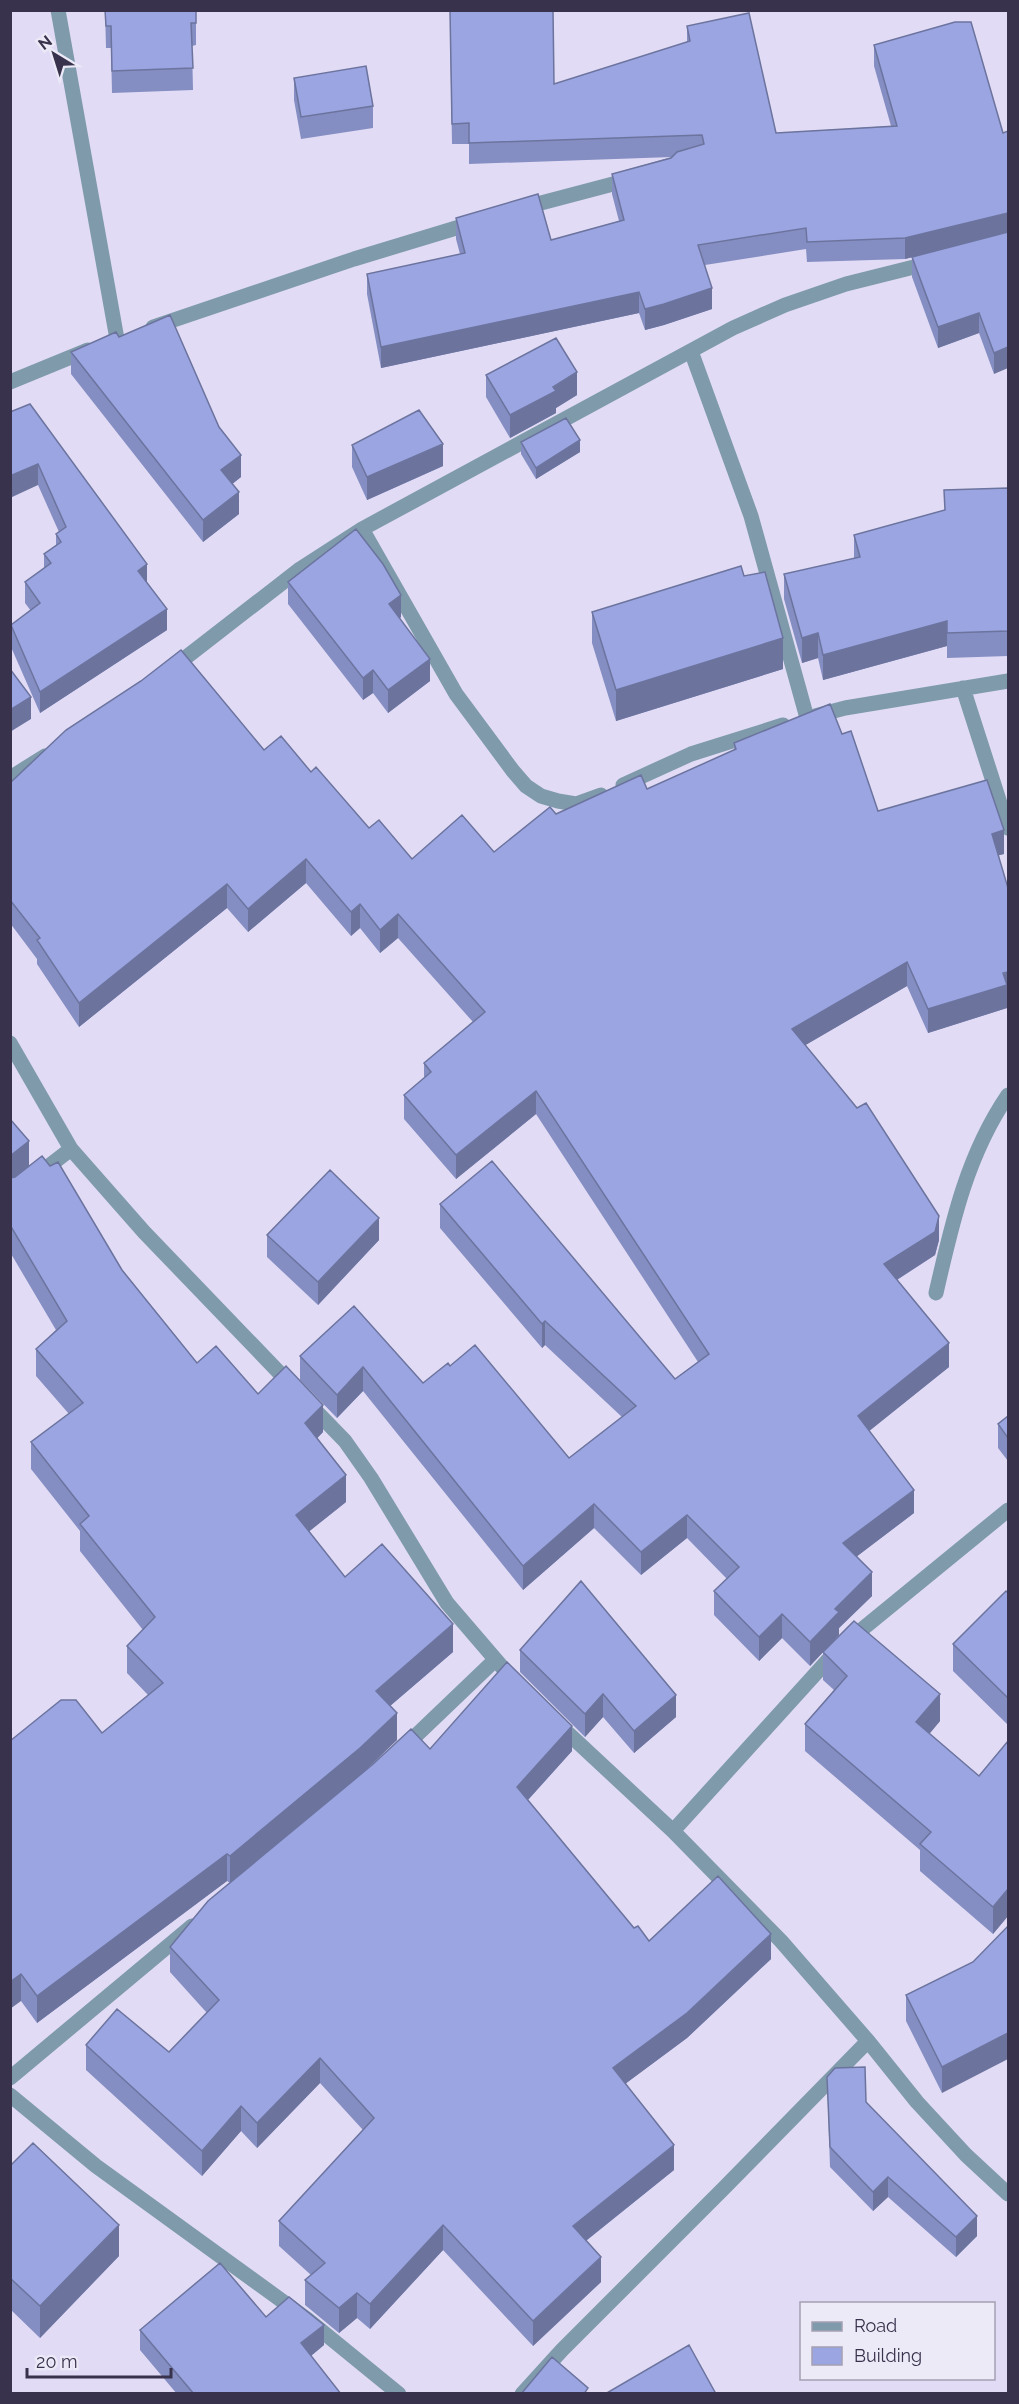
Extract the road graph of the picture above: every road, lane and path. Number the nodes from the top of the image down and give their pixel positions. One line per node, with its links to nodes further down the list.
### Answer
1 (58, 10): 6 (street)
2 (645, 175): 3 (street)
3 (508, 212)
4 (485, 219): 6 (street)
5 (943, 260): 7 (street)
6 (128, 335): 8 (street)
7 (691, 351): 9 (street); 13 (street)
8 (10, 382)
9 (362, 528): 10 (street); 13 (street)
10 (162, 676)
11 (1008, 681): 12 (street)
12 (963, 688): 13 (street); 16 (street)
13 (807, 718)
14 (59, 747): 15 (street)
15 (10, 777)
16 (1008, 828)
17 (10, 1043): 19 (street)
18 (1008, 1095): 21 (street)
19 (71, 1149): 20 (street); 23 (street)
20 (10, 1196)
21 (936, 1293)
22 (1008, 1509): 27 (street)
23 (495, 1660): 24 (street); 26 (street)
24 (523, 1690)
25 (544, 1712): 27 (street)
26 (389, 1761)
27 (673, 1831): 29 (street)
28 (205, 1915): 30 (street)
29 (868, 2041): 32 (street); 34 (street)
30 (10, 2078)
31 (10, 2094): 33 (street)
32 (1008, 2194)
33 (399, 2394)
34 (522, 2394)

